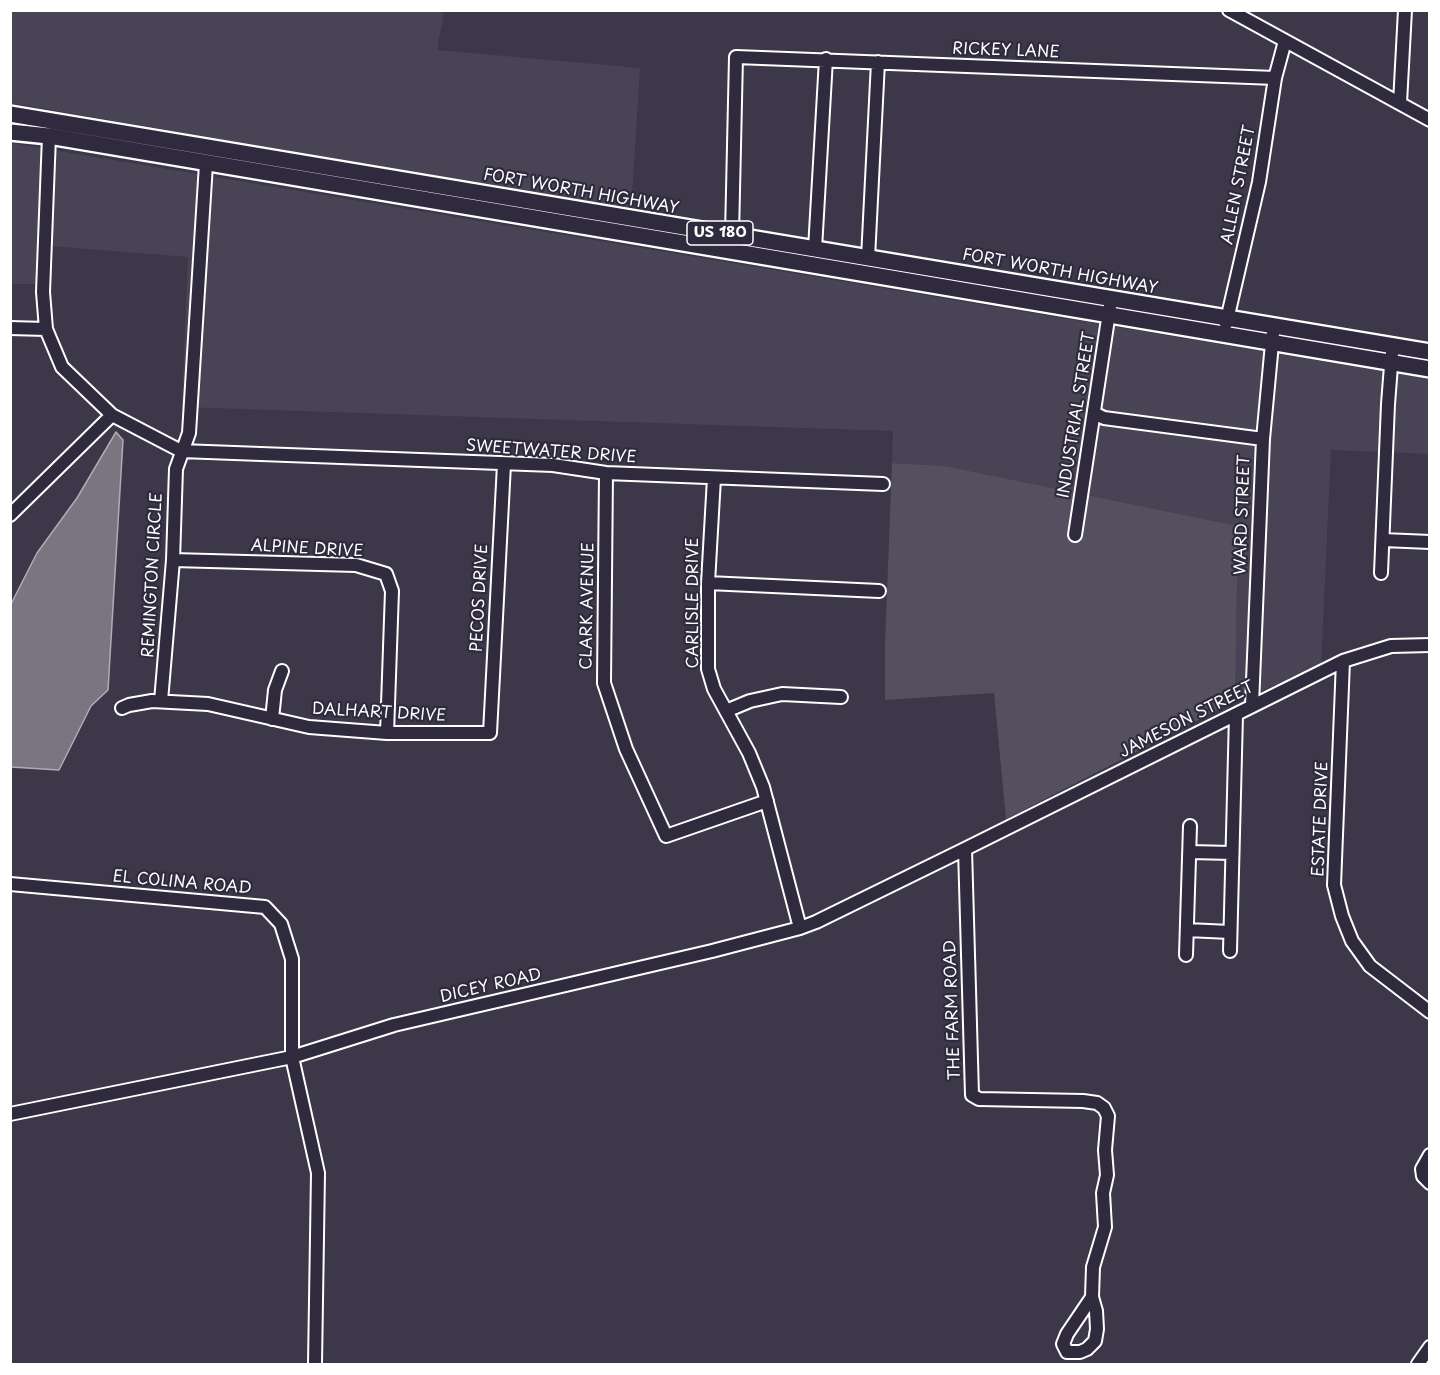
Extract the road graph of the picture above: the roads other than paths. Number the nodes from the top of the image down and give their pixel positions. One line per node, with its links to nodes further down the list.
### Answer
1 (1229, 10): 3 (street)
2 (1405, 10): 7 (street)
3 (1285, 41): 6 (street, ALLEN STREET); 7 (street)
4 (826, 59): 5 (street, RICKEY LANE); 21 (street, RICKEY LANE); 23 (street)
5 (878, 62): 6 (street, RICKEY LANE); 24 (street)
6 (1275, 78): 30 (street, ALLEN STREET)
7 (1400, 103): 10 (street)
8 (10, 114): 9 (main road, FORT WORTH HIGHWAY / US 180)
9 (37, 119): 11 (main road); 13 (main road, FORT WORTH HIGHWAY / US 180)
10 (1430, 120)
11 (10, 124)
12 (10, 132): 14 (main road, FORT WORTH HIGHWAY / US 180)
13 (129, 134): 14 (main road); 16 (main road, FORT WORTH HIGHWAY / US 180)
14 (49, 136): 15 (main road, FORT WORTH HIGHWAY / US 180); 33 (street, SWEETWATER DRIVE)
15 (206, 164): 16 (main road, FORT WORTH HIGHWAY / US 180); 43 (street)
16 (273, 166): 17 (main road, FORT WORTH HIGHWAY / US 180); 18 (main road, FORT WORTH HIGHWAY / US 180)
17 (369, 175): 18 (main road); 19 (main road, FORT WORTH HIGHWAY / US 180)
18 (366, 191): 20 (main road, FORT WORTH HIGHWAY / US 180)
19 (527, 201): 20 (main road); 21 (main road, FORT WORTH HIGHWAY / US 180)
20 (525, 217): 25 (main road, FORT WORTH HIGHWAY / US 180)
21 (732, 235): 22 (main road, FORT WORTH HIGHWAY / US 180)
22 (776, 243): 23 (main road, FORT WORTH HIGHWAY / US 180); 25 (main road)
23 (815, 249): 24 (main road, FORT WORTH HIGHWAY / US 180)
24 (868, 258): 26 (main road, FORT WORTH HIGHWAY / US 180)
25 (773, 259): 27 (main road, FORT WORTH HIGHWAY / US 180)
26 (921, 267): 27 (main road); 28 (main road, FORT WORTH HIGHWAY / US 180)
27 (919, 284): 29 (main road, FORT WORTH HIGHWAY / US 180)
28 (1111, 299): 29 (street, INDUSTRIAL STREET); 30 (main road, FORT WORTH HIGHWAY / US 180)
29 (1109, 315): 34 (main road, FORT WORTH HIGHWAY / US 180); 40 (street, INDUSTRIAL STREET)
30 (1227, 318): 31 (main road, FORT WORTH HIGHWAY / US 180); 34 (street, ALLEN STREET)
31 (1274, 326): 35 (street, WARD STREET); 36 (main road, FORT WORTH HIGHWAY / US 180)
32 (10, 328): 33 (street)
33 (46, 329): 41 (street, SWEETWATER DRIVE)
34 (1224, 334): 35 (main road, FORT WORTH HIGHWAY / US 180)
35 (1271, 342): 38 (main road, FORT WORTH HIGHWAY / US 180); 42 (street, WARD STREET)
36 (1394, 346): 37 (main road, FORT WORTH HIGHWAY / US 180); 38 (street)
37 (1430, 352)
38 (1390, 362): 39 (main road, FORT WORTH HIGHWAY / US 180); 50 (street)
39 (1430, 369)
40 (1094, 413): 42 (street); 49 (street, INDUSTRIAL STREET)
41 (112, 415): 43 (street, SWEETWATER DRIVE); 48 (street)
42 (1263, 439): 61 (street, WARD STREET)
43 (181, 451): 44 (street, SWEETWATER DRIVE); 52 (street, REMINGTON CIRCLE)
44 (504, 464): 45 (street, SWEETWATER DRIVE); 67 (street, PECOS DRIVE)
45 (606, 473): 46 (street, SWEETWATER DRIVE); 68 (street, CLARK AVENUE)
46 (714, 478): 47 (street, SWEETWATER DRIVE); 54 (street, CARLISLE DRIVE)
47 (883, 484)
48 (10, 515)
49 (1075, 535)
50 (1383, 540): 51 (street); 53 (street)
51 (1430, 542)
52 (172, 560): 60 (street, REMINGTON CIRCLE); 66 (street, ALPINE DRIVE)
53 (1381, 573)
54 (708, 583): 55 (street); 63 (street, CARLISLE DRIVE)
55 (879, 591)
56 (1430, 645): 57 (street, JAMESON STREET)
57 (1343, 662): 61 (street, JAMESON STREET); 79 (street, ESTATE DRIVE)
58 (282, 671): 65 (street)
59 (841, 697): 63 (street)
60 (161, 701): 62 (street, DALHART DRIVE); 65 (street, DALHART DRIVE)
61 (1252, 705): 64 (street, JAMESON STREET)
62 (122, 708)
63 (726, 711): 68 (street, CARLISLE DRIVE)
64 (1236, 715): 70 (street, JAMESON STREET); 72 (street)
65 (272, 719): 66 (street, DALHART DRIVE)
66 (387, 733): 67 (street, DALHART DRIVE)
67 (490, 733)
68 (767, 801): 74 (street, CARLISLE DRIVE)
69 (1191, 826): 71 (street)
70 (965, 849): 74 (street, DICEY ROAD); 84 (street, THE FARM ROAD)
71 (1190, 852): 72 (street); 75 (street)
72 (1232, 853): 76 (street)
73 (10, 884): 80 (street, EL COLINA ROAD)
74 (800, 928): 80 (street, DICEY ROAD)
75 (1187, 930): 76 (street); 78 (street)
76 (1230, 932): 77 (street)
77 (1230, 951)
78 (1186, 955)
79 (1430, 1012)
80 (292, 1057): 81 (street, DICEY ROAD); 86 (street, EL COLINA ROAD)
81 (10, 1114)
82 (1430, 1155): 83 (street)
83 (1430, 1183)
84 (1092, 1297)
85 (1430, 1347): 87 (street)
86 (315, 1365)
87 (1418, 1365)

